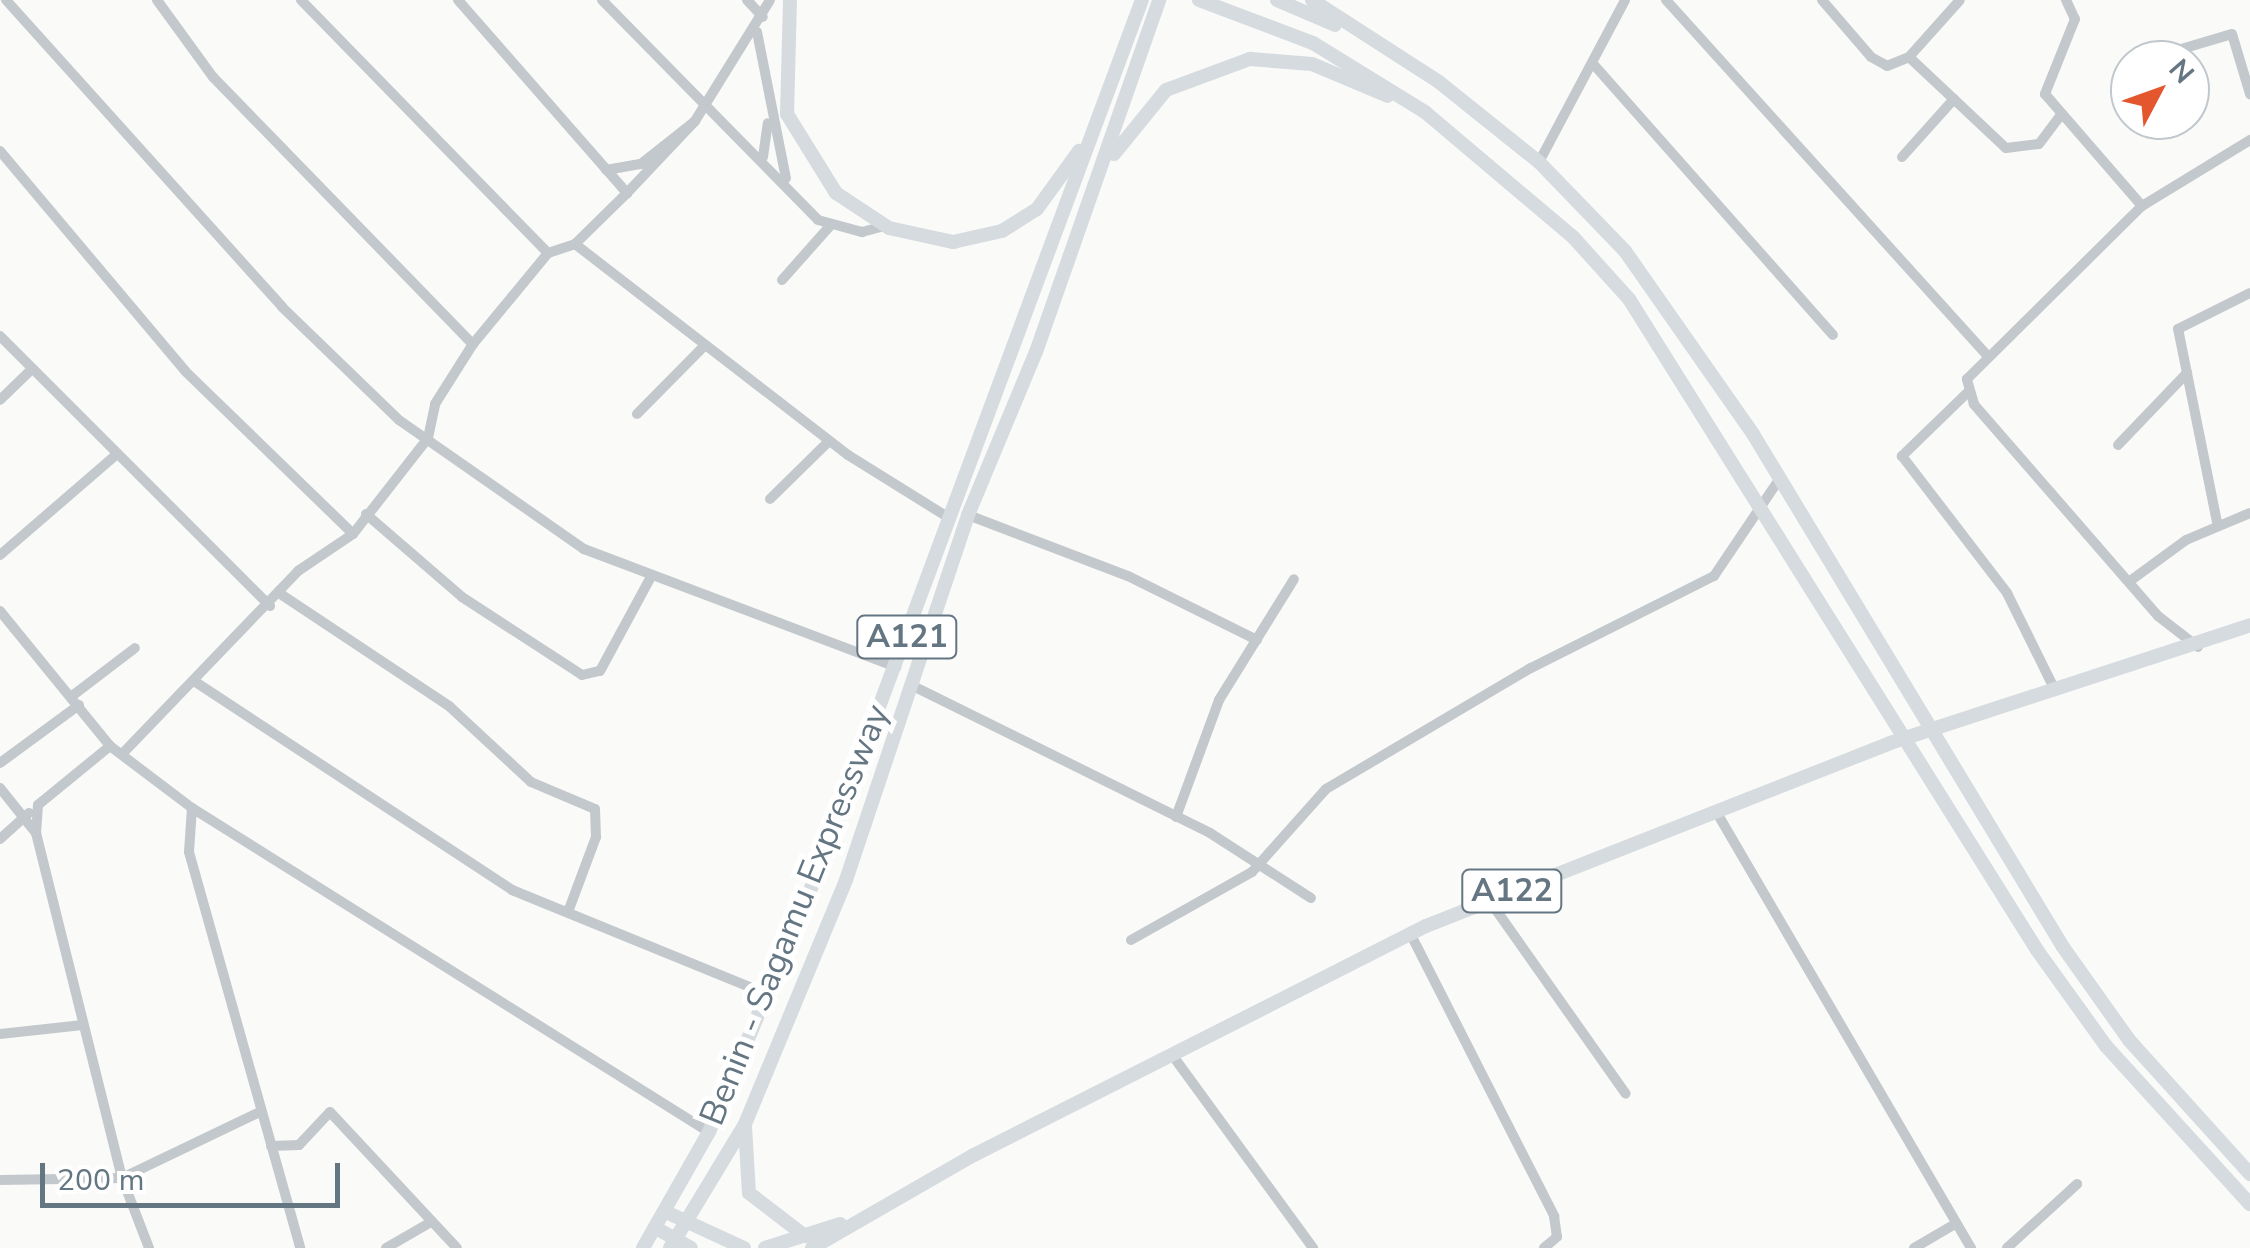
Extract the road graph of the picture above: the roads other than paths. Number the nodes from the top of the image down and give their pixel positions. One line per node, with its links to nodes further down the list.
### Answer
1 (6, 0): 58 (street)
2 (157, 0): 50 (street)
3 (302, 0): 45 (street)
4 (458, 0): 37 (street)
5 (602, 0): 26 (street)
6 (747, 0): 18 (street)
7 (770, 0): 18 (street)
8 (790, 0): 43 (highway)
9 (1199, 0): 28 (highway)
10 (1277, 0): 21 (highway)
11 (1312, 0): 21 (highway)
12 (1625, 0): 23 (street)
13 (1666, 0): 52 (street)
14 (1822, 0): 22 (street)
15 (1960, 0): 22 (street)
16 (2066, 0): 29 (street)
17 (1148, 6): 27 (highway, Benin - Sagamu Expressway / A121); 41 (highway, A121)
18 (762, 18): 19 (street)
19 (757, 32): 26 (street); 30 (street)
20 (2210, 41): 24 (street)
21 (1381, 46): 36 (highway)
22 (1908, 57): 25 (street)
23 (1595, 66): 36 (street); 48 (street)
24 (2250, 94)
25 (1954, 99): 29 (street); 35 (street)
26 (706, 106): 31 (street); 34 (street)
27 (1104, 107): 43 (highway); 68 (highway, Benin - Sagamu Expressway / A121)
28 (1425, 112): 41 (highway); 64 (highway)
29 (2060, 116): 40 (street)
30 (769, 118): 34 (street); 38 (street)
31 (695, 121): 37 (street); 39 (street)
32 (2250, 140): 40 (street)
33 (0, 150): 70 (street)
34 (763, 157): 38 (street)
35 (1902, 157)
36 (1539, 162): 62 (highway)
37 (605, 170): 39 (street)
38 (786, 178): 42 (street)
39 (627, 193): 44 (street)
40 (2142, 206): 52 (street)
41 (1081, 224): 67 (highway, A121)
42 (830, 226): 43 (street); 46 (street)
43 (885, 226)
44 (575, 244): 45 (street); 51 (street)
45 (548, 253): 50 (street)
46 (782, 280)
47 (2250, 293): 54 (street)
48 (1833, 335)
49 (0, 336): 53 (street)
50 (474, 344): 58 (street)
51 (705, 345): 57 (street); 59 (street)
52 (1986, 354): 55 (street)
53 (32, 369): 56 (street); 61 (street)
54 (2187, 373): 60 (street); 69 (street)
55 (1967, 393): 74 (street); 84 (street)
56 (0, 400)
57 (636, 414)
58 (428, 438): 66 (street); 72 (street)
59 (829, 441): 63 (street); 68 (street)
60 (2118, 444)
61 (117, 454): 71 (street); 76 (street)
62 (1780, 478): 64 (street); 113 (highway)
63 (770, 499)
64 (1764, 501): 98 (street); 117 (highway)
65 (2250, 513): 69 (street)
66 (366, 514): 70 (street); 72 (street)
67 (968, 514): 79 (street); 85 (highway, A121)
68 (951, 519): 82 (highway, Benin - Sagamu Expressway / A121)
69 (2217, 522): 74 (street)
70 (353, 534): 75 (street)
71 (0, 555)
72 (652, 576): 82 (street)
73 (1294, 579): 79 (street)
74 (2130, 581): 80 (street)
75 (282, 596): 76 (street); 101 (street)
76 (270, 606): 83 (street)
77 (0, 610): 86 (street)
78 (2250, 625): 80 (highway, A122)
79 (1257, 640): 95 (street)
80 (2198, 647): 84 (highway, A122)
81 (136, 648): 86 (street)
82 (896, 667): 104 (highway, Benin - Sagamu Expressway / A121)
83 (194, 681): 88 (street); 101 (street)
84 (2052, 684): 93 (highway, A122)
85 (913, 686): 95 (street); 110 (highway, A121)
86 (76, 700): 87 (street); 89 (street)
87 (110, 746): 88 (street); 91 (street)
88 (124, 752): 92 (street)
89 (0, 764)
90 (0, 788): 94 (street)
91 (38, 805): 94 (street); 96 (street)
92 (192, 808): 109 (street); 111 (street)
93 (1718, 813): 100 (highway, A122); 121 (street)
94 (25, 817): 96 (street); 97 (street)
95 (1176, 817): 98 (street)
96 (36, 834): 105 (street)
97 (0, 839)
98 (1260, 864): 99 (street); 103 (street)
99 (1311, 898)
100 (1489, 900): 102 (highway, A122); 108 (street)
101 (568, 912): 104 (street)
102 (1410, 933): 107 (highway, A122); 134 (street)
103 (1131, 940)
104 (767, 994): 111 (highway, Benin - Sagamu Expressway / A121)
105 (82, 1025): 106 (street); 114 (street)
106 (0, 1034)
107 (1173, 1056): 123 (highway, A122); 133 (street)
108 (1626, 1094)
109 (260, 1112): 112 (street); 114 (street)
110 (746, 1124): 120 (highway, A121); 123 (highway)
111 (709, 1132): 118 (highway, Benin - Sagamu Expressway / A121)
112 (271, 1146): 119 (street); 126 (street)
113 (2250, 1174)
114 (122, 1178): 115 (street); 125 (street)
115 (0, 1180)
116 (2078, 1184): 137 (street)
117 (2250, 1204)
118 (666, 1212): 120 (highway); 122 (highway, Benin - Sagamu Expressway / A121)
119 (431, 1222): 127 (street); 128 (street)
120 (685, 1224): 124 (highway, A121); 131 (highway)
121 (1955, 1224): 135 (street); 136 (street)
122 (656, 1228): 124 (highway); 129 (highway, Benin - Sagamu Expressway / A121)
123 (809, 1242): 132 (highway, A122)
124 (673, 1244): 130 (highway)
125 (150, 1248)
126 (300, 1248)
127 (386, 1248)
128 (457, 1248)
129 (643, 1248)
130 (691, 1248)
131 (744, 1248)
132 (765, 1248)
133 (1313, 1248)
134 (1544, 1248)
135 (1914, 1248)
136 (1971, 1248)
137 (2008, 1248)

